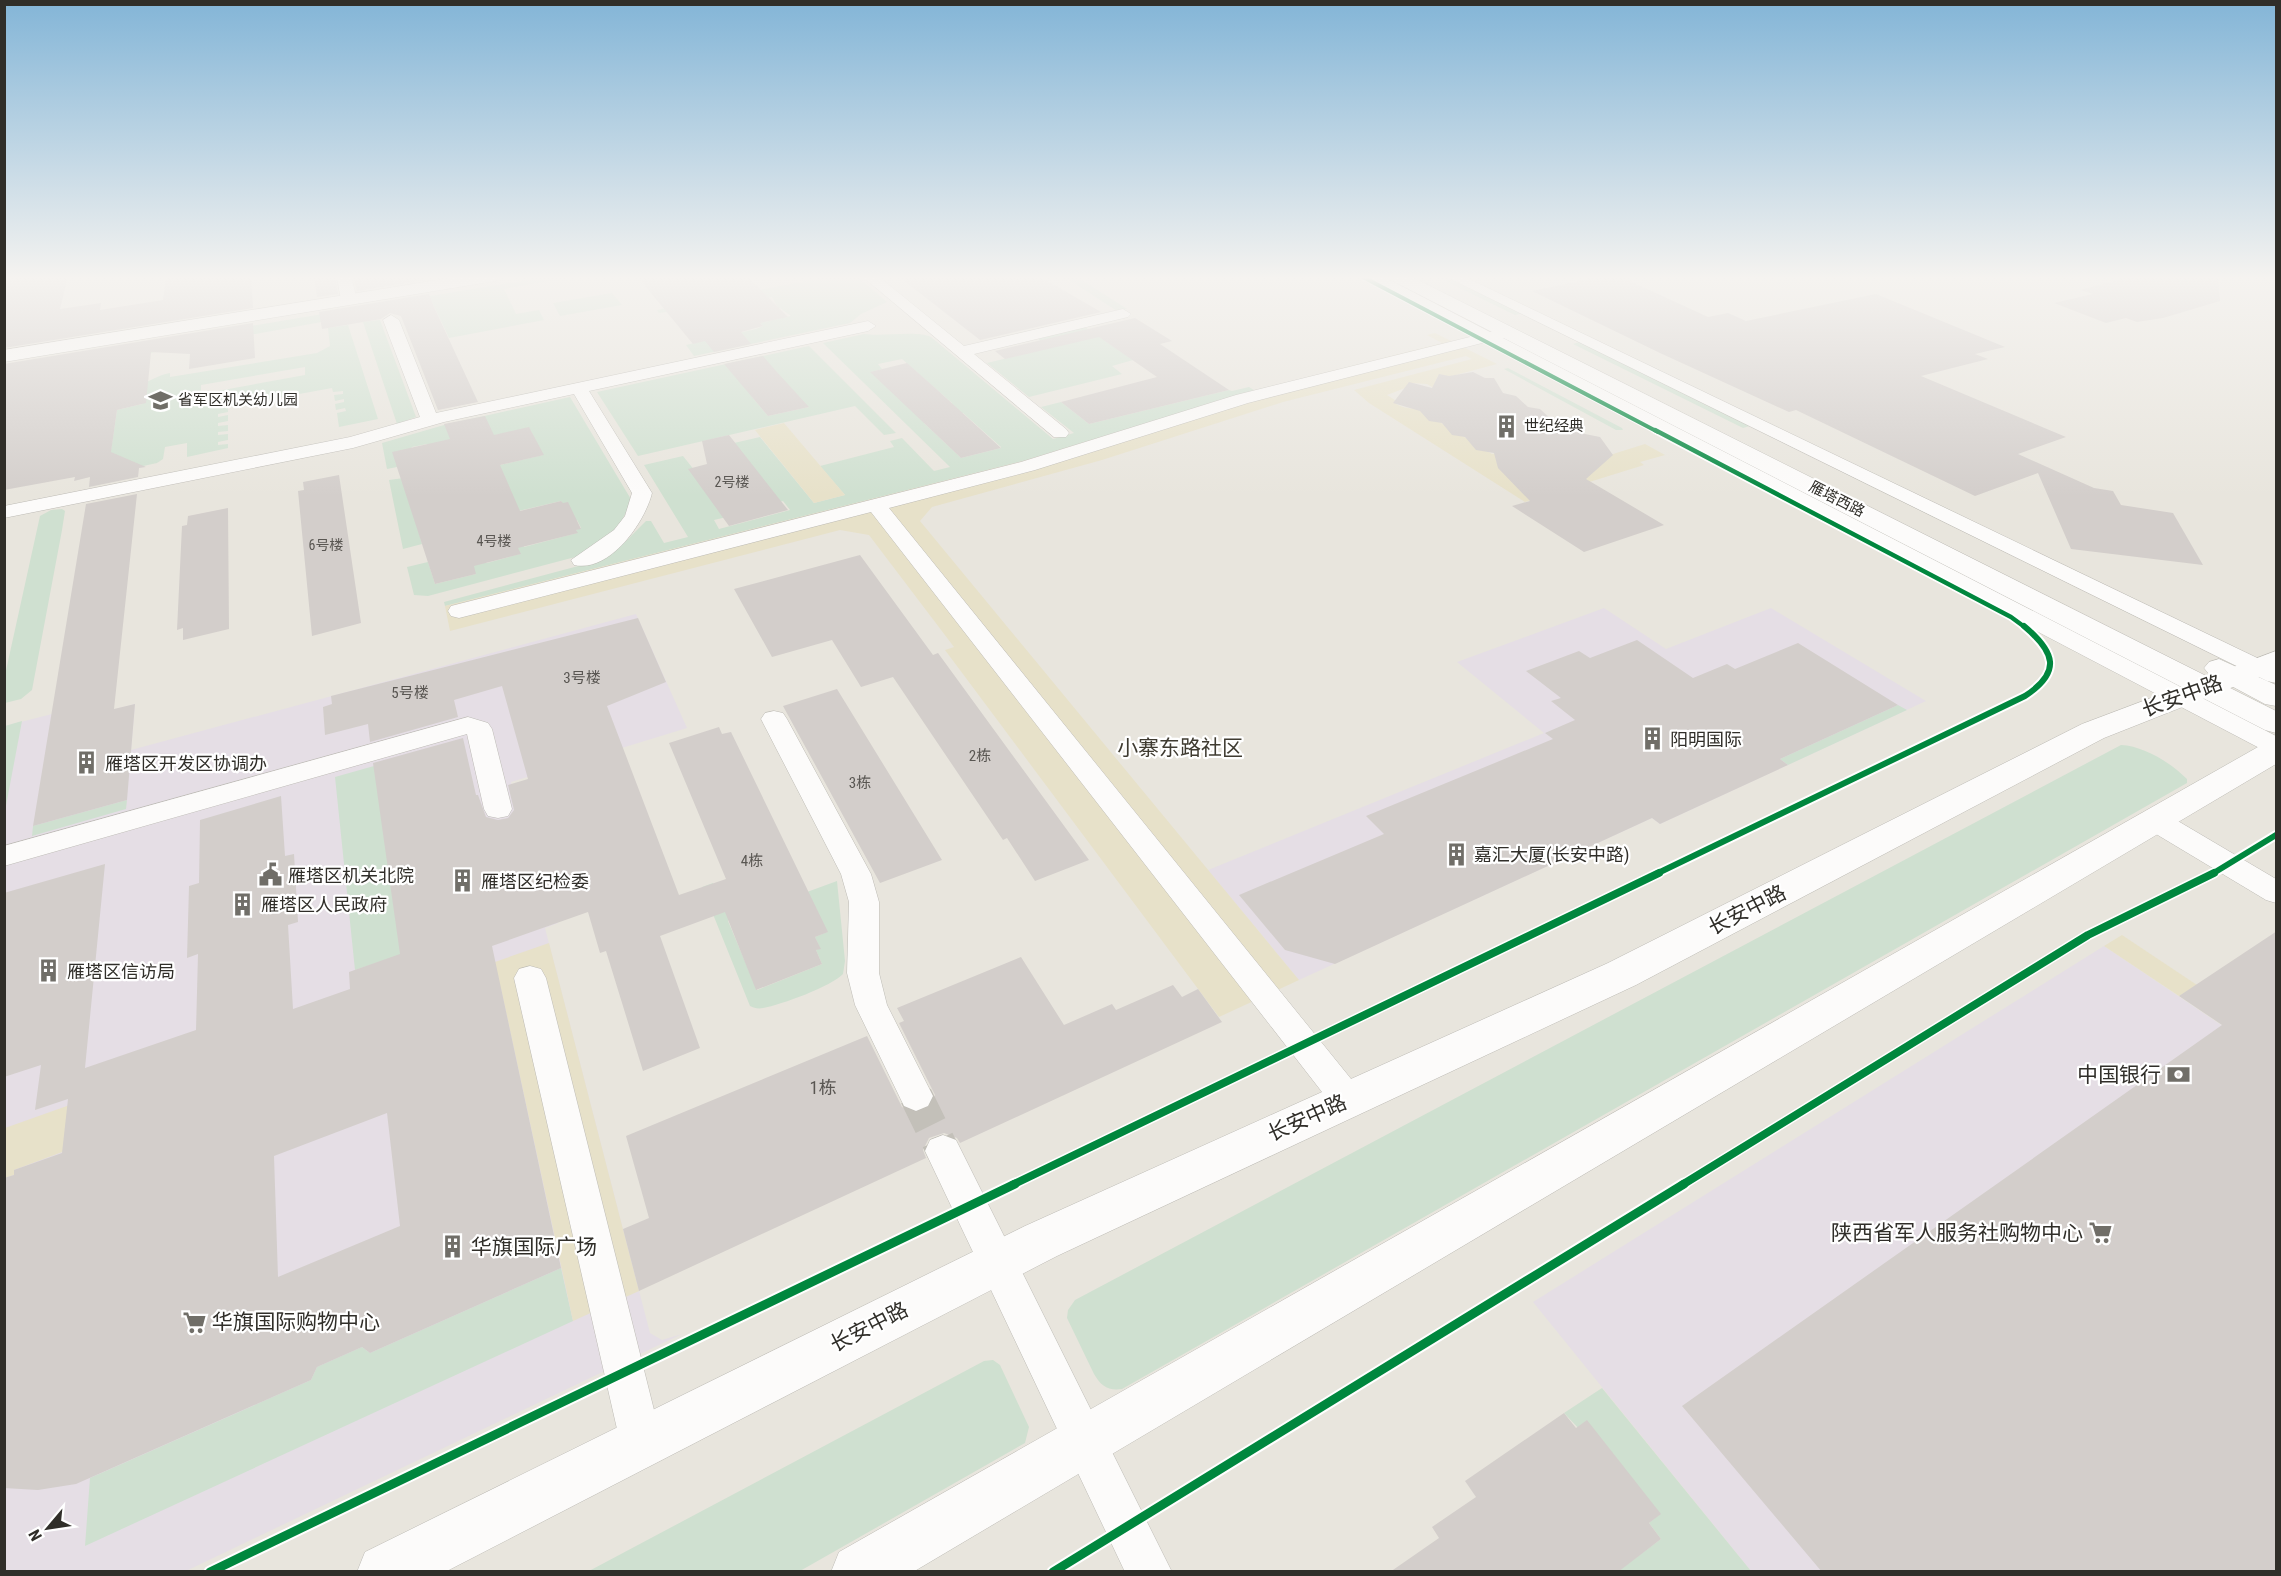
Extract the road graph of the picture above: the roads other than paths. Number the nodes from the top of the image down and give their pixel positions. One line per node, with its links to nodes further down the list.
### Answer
1 (44, 350): 10 (main road)
2 (403, 350): 12 (street)
3 (758, 350): 11 (street)
4 (966, 350): 9 (street)
5 (1440, 350): 14 (street)
6 (1530, 350): 18 (main road, 雁塔西路)
7 (1576, 350): 18 (main road, 雁塔西路)
8 (1596, 350): 18 (street)
9 (960, 351): 13 (street)
10 (4, 356)
11 (579, 388): 12 (street); 16 (street)
12 (430, 420): 15 (street)
13 (1060, 433)
14 (876, 505): 17 (street); 29 (street)
15 (4, 512)
16 (582, 560)
17 (459, 611)
18 (2239, 677): 19 (main road, 雁塔西路); 21 (main road, 雁塔西路); 22 (street); 29 (main road, 长安中路)
19 (2277, 697)
20 (774, 719): 28 (street)
21 (2277, 723)
22 (2277, 748): 24 (main road)
23 (498, 809): 25 (street)
24 (2156, 821): 26 (street); 32 (main road)
25 (4, 856)
26 (2277, 892)
27 (530, 978): 33 (street)
28 (916, 1096)
29 (1348, 1100): 31 (main road, 长安中路)
30 (943, 1150): 31 (street)
31 (998, 1263): 32 (street); 33 (main road, 长安中路)
32 (1085, 1441): 37 (main road); 38 (street)
33 (641, 1442): 34 (main road, 长安中路)
34 (480, 1523): 35 (main road, 长安中路); 36 (street)
35 (385, 1572)
36 (411, 1572)
37 (859, 1572)
38 (1149, 1572)

